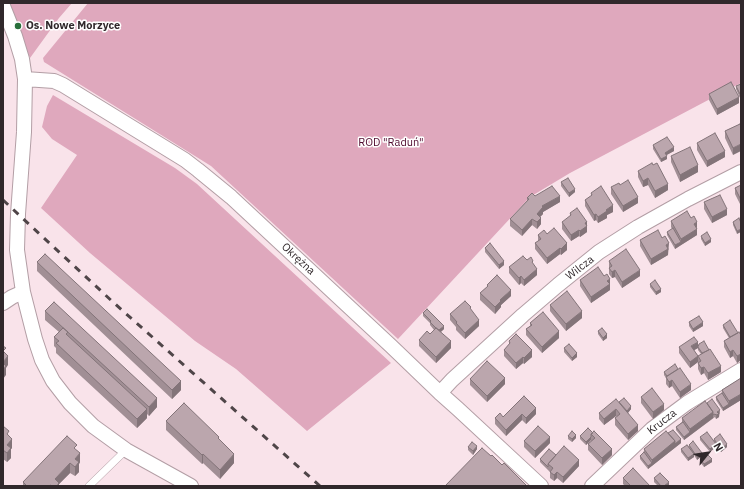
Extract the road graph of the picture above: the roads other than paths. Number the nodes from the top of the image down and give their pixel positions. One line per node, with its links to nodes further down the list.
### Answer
1 (3, 6): 2 (street)
2 (25, 79): 4 (street); 7 (street, Okrężna)
3 (741, 172): 7 (street, Wilcza)
4 (23, 292): 5 (street); 8 (street)
5 (3, 304)
6 (741, 370): 12 (street, Krucza)
7 (440, 393): 11 (street, Okrężna)
8 (126, 450): 9 (lane); 10 (street)
9 (92, 485)
10 (192, 486)
11 (541, 486)
12 (592, 486)

